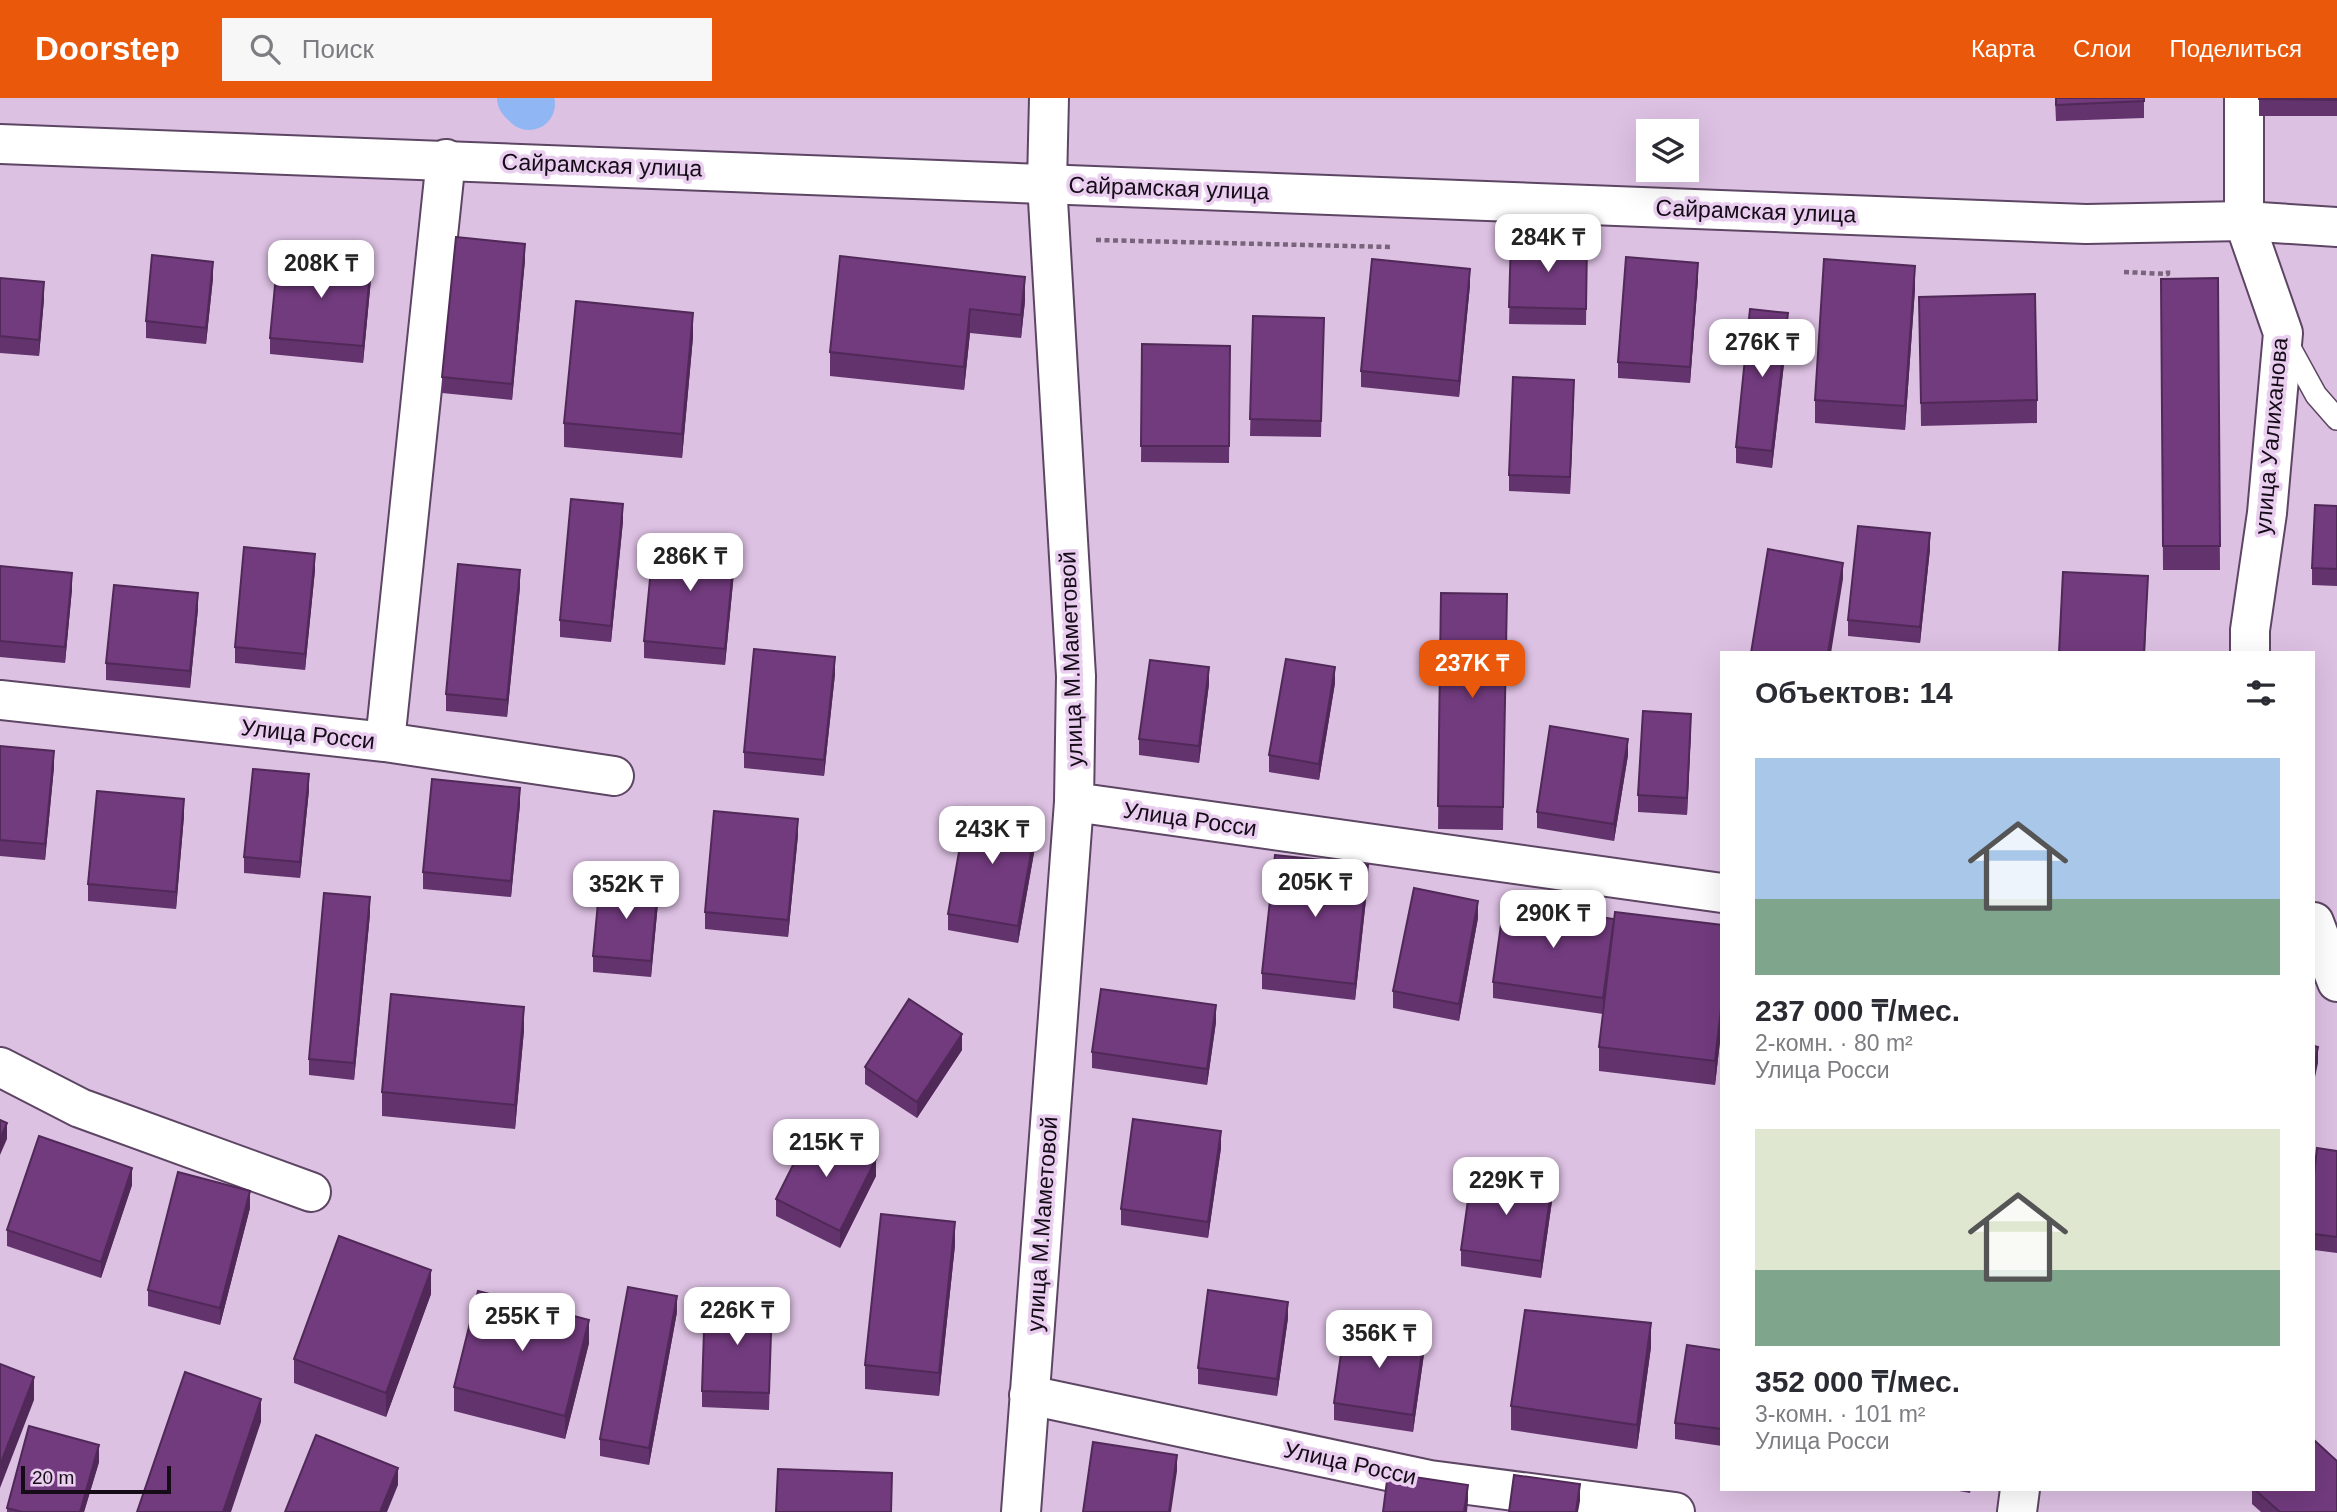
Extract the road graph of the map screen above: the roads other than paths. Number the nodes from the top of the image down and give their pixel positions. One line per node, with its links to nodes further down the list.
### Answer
1 (1049, 98): 5 (street, улица М.Маметовой)
2 (2244, 98): 6 (street, улица Уалиханова)
3 (0, 144): 4 (street, Сайрамская улица)
4 (446, 159): 5 (street, Сайрамская улица); 12 (street)
5 (1047, 183): 6 (street, Сайрамская улица); 14 (street, улица М.Маметовой)
6 (2244, 221): 7 (street, Сайрамская улица); 8 (street, улица Уалиханова)
7 (2337, 227)
8 (2283, 333): 9 (lane); 10 (street, улица Уалиханова)
9 (2337, 419)
10 (2250, 651)
11 (0, 700): 12 (street, Улица Росси)
12 (385, 742): 13 (street, Улица Росси)
13 (614, 776)
14 (1074, 802): 15 (street, Улица Росси); 20 (street, улица М.Маметовой)
15 (1720, 893)
16 (2315, 925): 17 (street)
17 (2337, 982)
18 (0, 1067): 19 (street)
19 (311, 1192)
20 (1029, 1395): 22 (street, улица М.Маметовой); 23 (street, Улица Росси)
21 (2020, 1491): 24 (street)
22 (1021, 1512)
23 (1675, 1512)
24 (2017, 1512)

